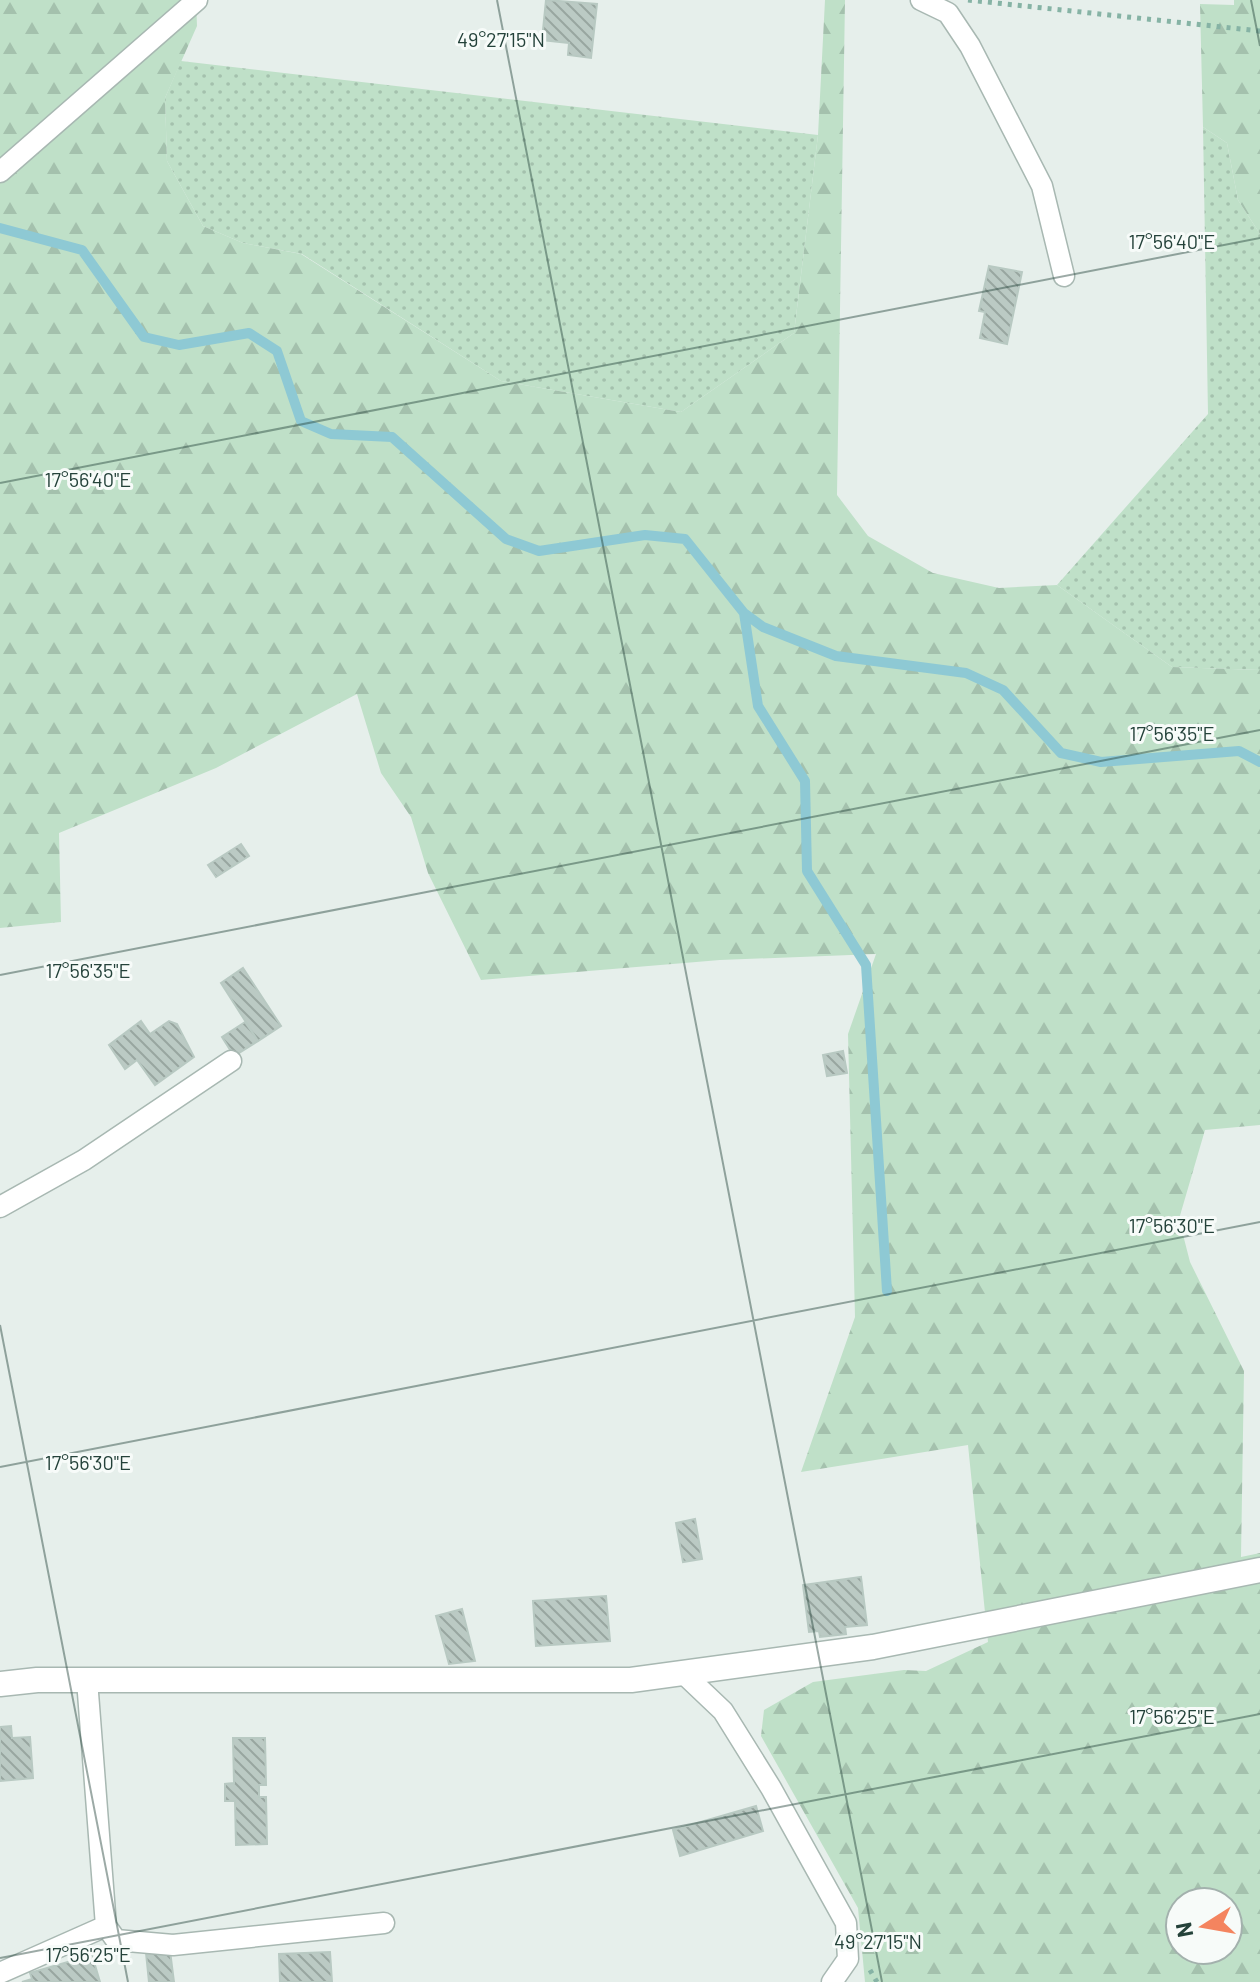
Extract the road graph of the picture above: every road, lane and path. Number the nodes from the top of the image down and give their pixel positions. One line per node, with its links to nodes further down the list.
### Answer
1 (197, 0): 5 (lane)
2 (921, 0): 6 (lane)
3 (967, 0): 4 (path)
4 (1260, 31)
5 (0, 172)
6 (1064, 276)
7 (231, 1061): 8 (lane)
8 (0, 1207)
9 (1260, 1570): 10 (street)
10 (683, 1673): 11 (street); 16 (lane)
11 (87, 1680): 12 (street); 14 (lane)
12 (0, 1684)
13 (384, 1923): 14 (lane)
14 (106, 1926): 15 (lane)
15 (0, 1973)
16 (832, 1982)

